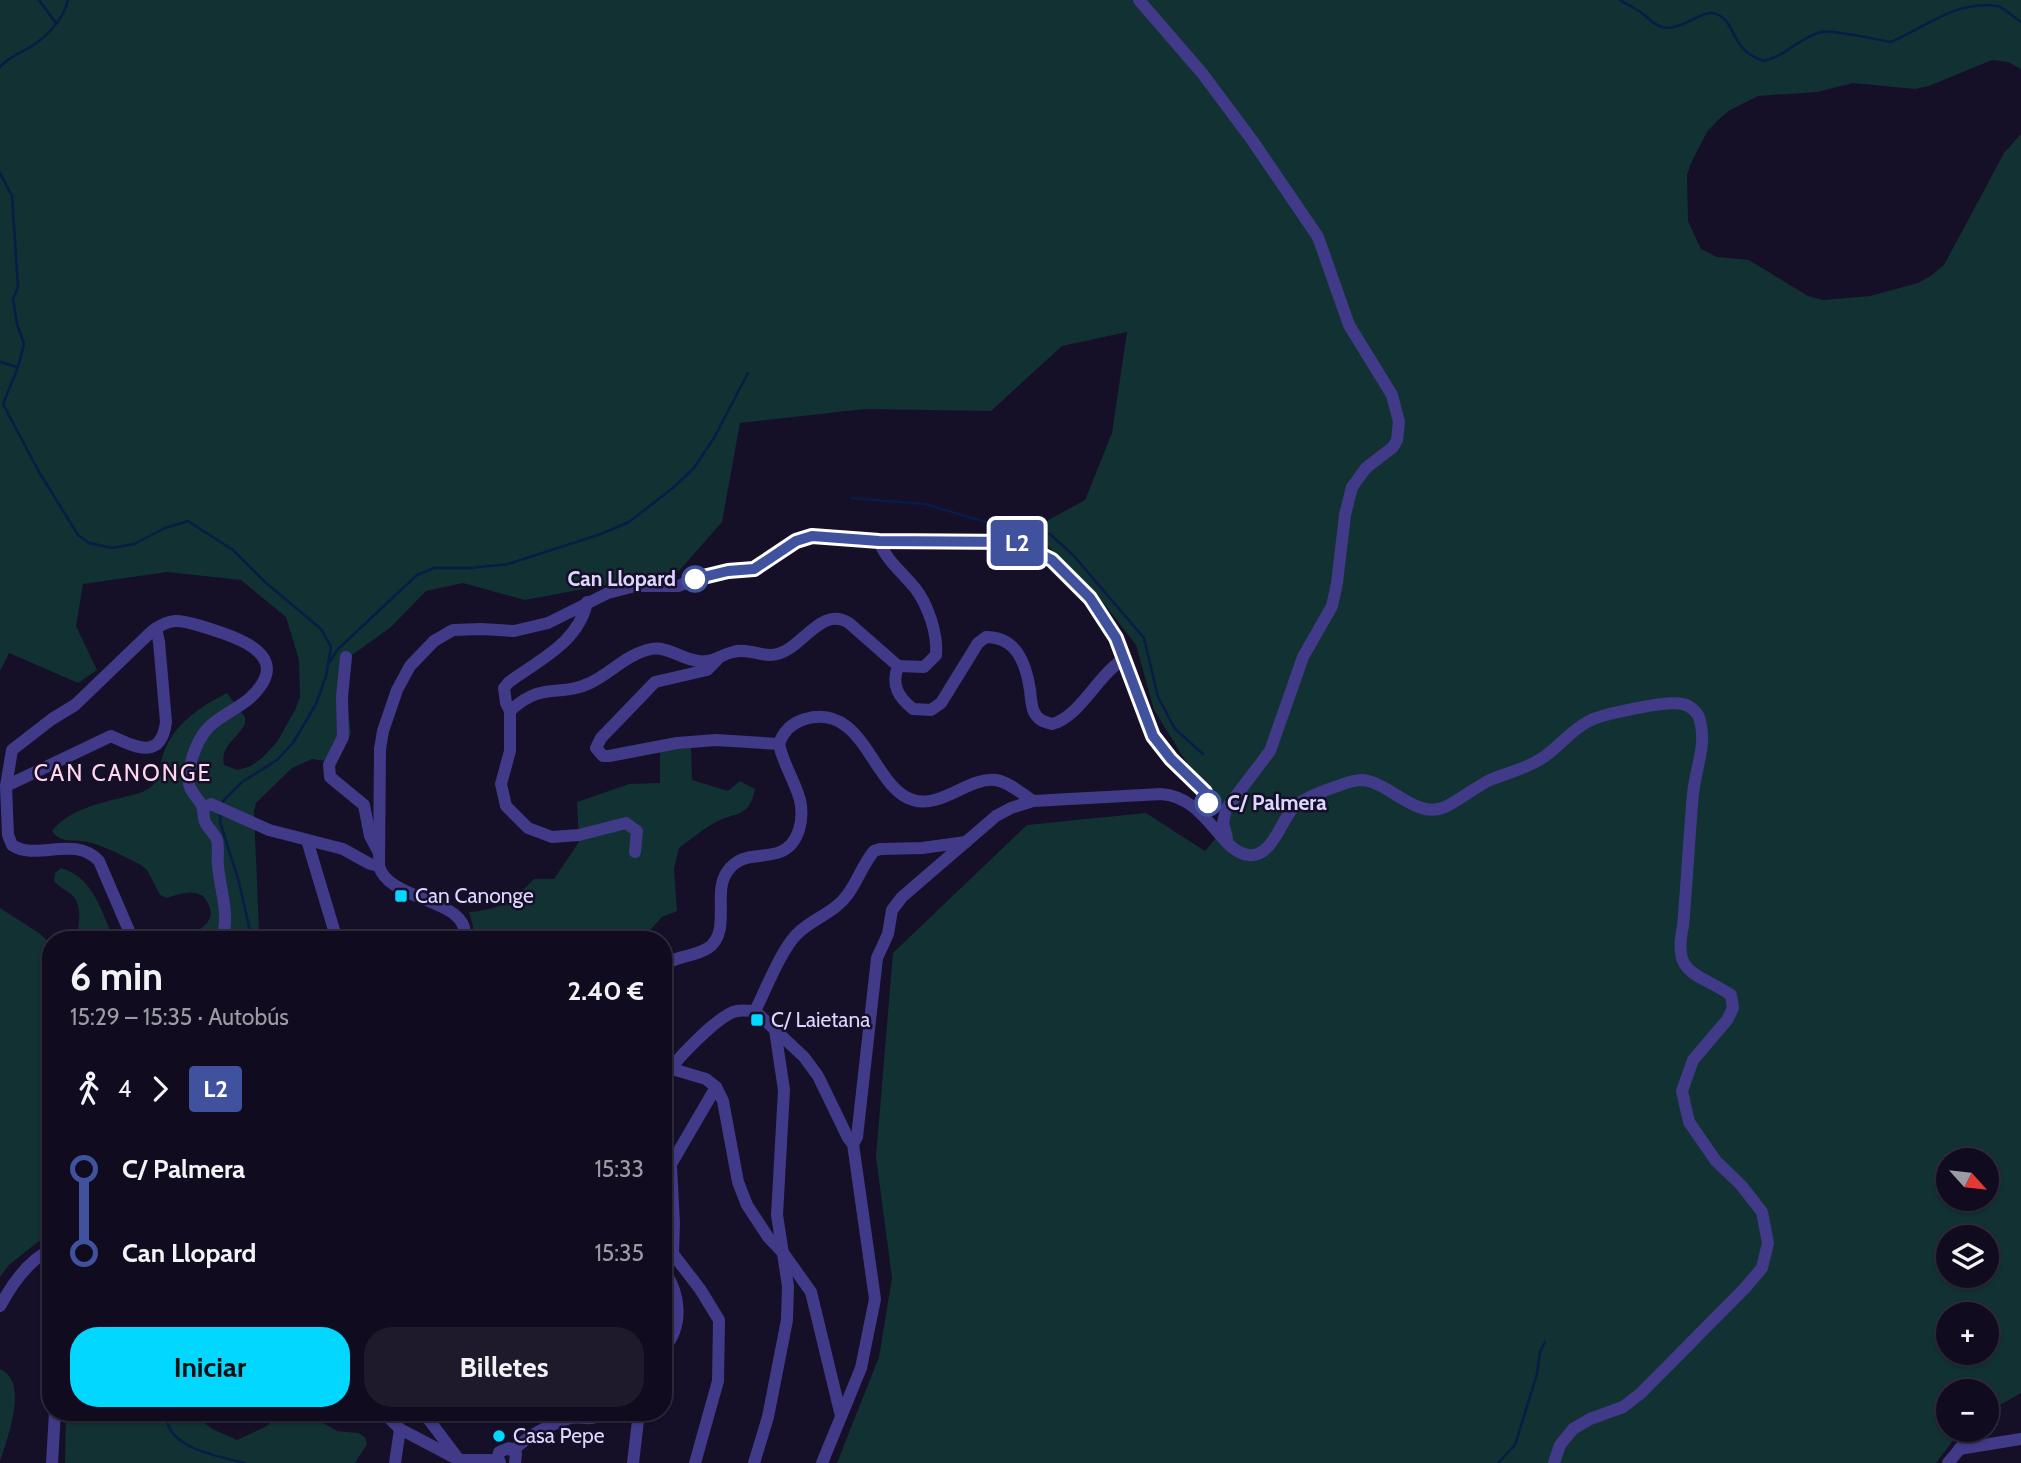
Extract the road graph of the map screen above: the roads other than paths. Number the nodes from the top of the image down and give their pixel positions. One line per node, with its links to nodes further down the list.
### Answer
1 (1139, 0): 12 (street)
2 (879, 541): 3 (street); 6 (street); 8 (street)
3 (587, 601): 9 (street); 20 (street)
4 (156, 628): 11 (street); 11 (street); 14 (street)
5 (346, 657): 20 (street)
6 (1124, 659): 8 (street); 15 (street)
7 (717, 660): 8 (street); 9 (street); 10 (street)
8 (898, 666)
9 (510, 710): 21 (street)
10 (779, 744): 13 (street); 27 (street)
11 (6, 786): 23 (street)
12 (1236, 796): 15 (street); 16 (street)
13 (1033, 801): 15 (street); 18 (street)
14 (207, 806): 17 (street); 24 (street)
15 (1208, 808): 16 (street); 19 (street)
16 (1224, 815): 19 (street)
17 (307, 840): 22 (street); 25 (street)
18 (966, 842): 28 (street); 33 (street)
19 (1231, 845): 61 (street)
20 (379, 852): 22 (street)
21 (635, 852)
22 (379, 866): 26 (street)
23 (130, 931)
24 (224, 931)
25 (334, 931)
26 (467, 931)
27 (672, 962)
28 (755, 1011): 29 (street); 30 (street)
29 (775, 1030): 33 (street); 37 (street)
30 (672, 1065)
31 (672, 1069): 32 (street)
32 (716, 1087): 34 (street); 37 (street)
33 (853, 1144): 42 (street)
34 (672, 1164)
35 (672, 1185): 36 (street)
36 (673, 1254): 58 (street)
37 (784, 1254): 42 (street); 59 (street)
38 (42, 1255): 40 (street)
39 (672, 1285): 41 (street)
40 (0, 1306)
41 (672, 1336)
42 (841, 1417): 60 (street)
43 (54, 1421): 55 (street)
44 (392, 1421): 48 (street)
45 (429, 1421): 53 (street)
46 (556, 1421): 52 (street)
47 (638, 1421): 57 (street)
48 (400, 1429): 53 (street); 56 (street)
49 (2021, 1440): 51 (street)
50 (1965, 1442): 51 (street)
51 (1959, 1449): 62 (street)
52 (514, 1456): 54 (street)
53 (459, 1462): 54 (street)
54 (499, 1462)
55 (52, 1463)
56 (394, 1463)
57 (633, 1463)
58 (695, 1463)
59 (754, 1463)
60 (822, 1463)
61 (1554, 1463)
62 (1948, 1463)

